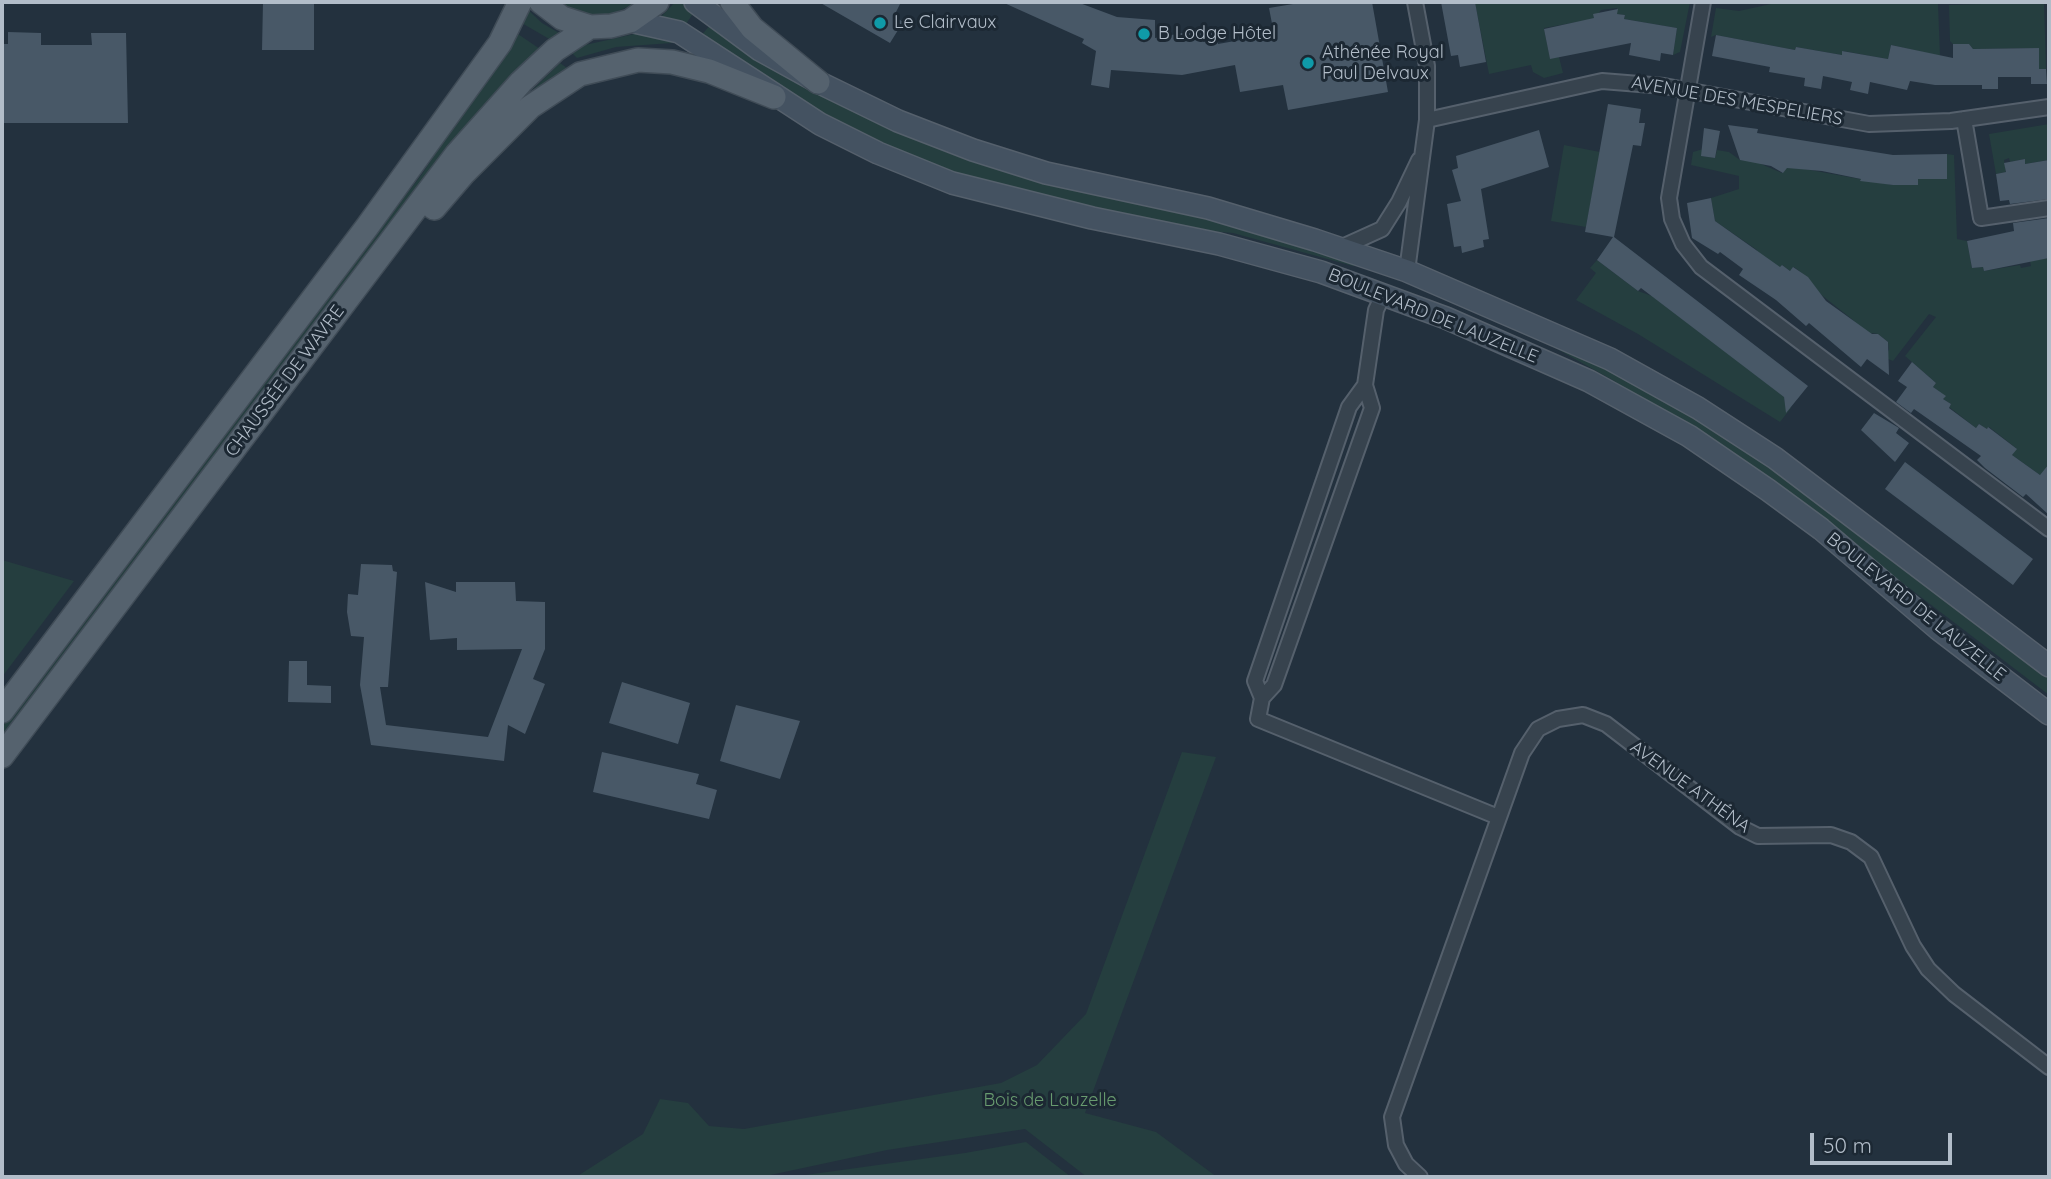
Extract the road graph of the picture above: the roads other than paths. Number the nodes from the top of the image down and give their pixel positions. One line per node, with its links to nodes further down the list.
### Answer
1 (520, 2): 27 (main road, CHAUSSÉE DE WAVRE)
2 (541, 2): 9 (main road, CHAUSSÉE DE WAVRE)
3 (657, 2): 8 (main road, CHAUSSÉE DE WAVRE)
4 (695, 2): 10 (main road, BOULEVARD DE LAUZELLE)
5 (732, 2): 10 (main road)
6 (1415, 2): 15 (street)
7 (1703, 2): 11 (street)
8 (630, 21): 9 (main road, CHAUSSÉE DE WAVRE); 12 (main road, BOULEVARD DE LAUZELLE)
9 (590, 27): 19 (main road, CHAUSSÉE DE WAVRE)
10 (818, 82): 18 (main road, BOULEVARD DE LAUZELLE)
11 (1688, 92): 14 (street, AVENUE DES MESPELIERS); 15 (street, AVENUE DES MESPELIERS); 24 (street)
12 (774, 97): 19 (main road); 21 (main road, BOULEVARD DE LAUZELLE)
13 (2049, 107): 14 (street, AVENUE DES MESPELIERS)
14 (1964, 119): 17 (street)
15 (1427, 120): 16 (street)
16 (1422, 152): 18 (street); 20 (street)
17 (2049, 208)
18 (1340, 248): 20 (main road, BOULEVARD DE LAUZELLE)
19 (373, 263): 29 (main road, CHAUSSÉE DE WAVRE)
20 (1408, 271): 21 (main road); 25 (main road, BOULEVARD DE LAUZELLE)
21 (1363, 286): 22 (main road, BOULEVARD DE LAUZELLE)
22 (1384, 293): 23 (street); 28 (main road, BOULEVARD DE LAUZELLE)
23 (1365, 385): 26 (street); 26 (street)
24 (2049, 529)
25 (2049, 666)
26 (1262, 698): 30 (street)
27 (2, 711)
28 (2049, 714)
29 (2, 755)
30 (1498, 817): 31 (street, AVENUE ATHÉNA); 32 (street, AVENUE ATHÉNA)
31 (2049, 1067)
32 (1420, 1177)

